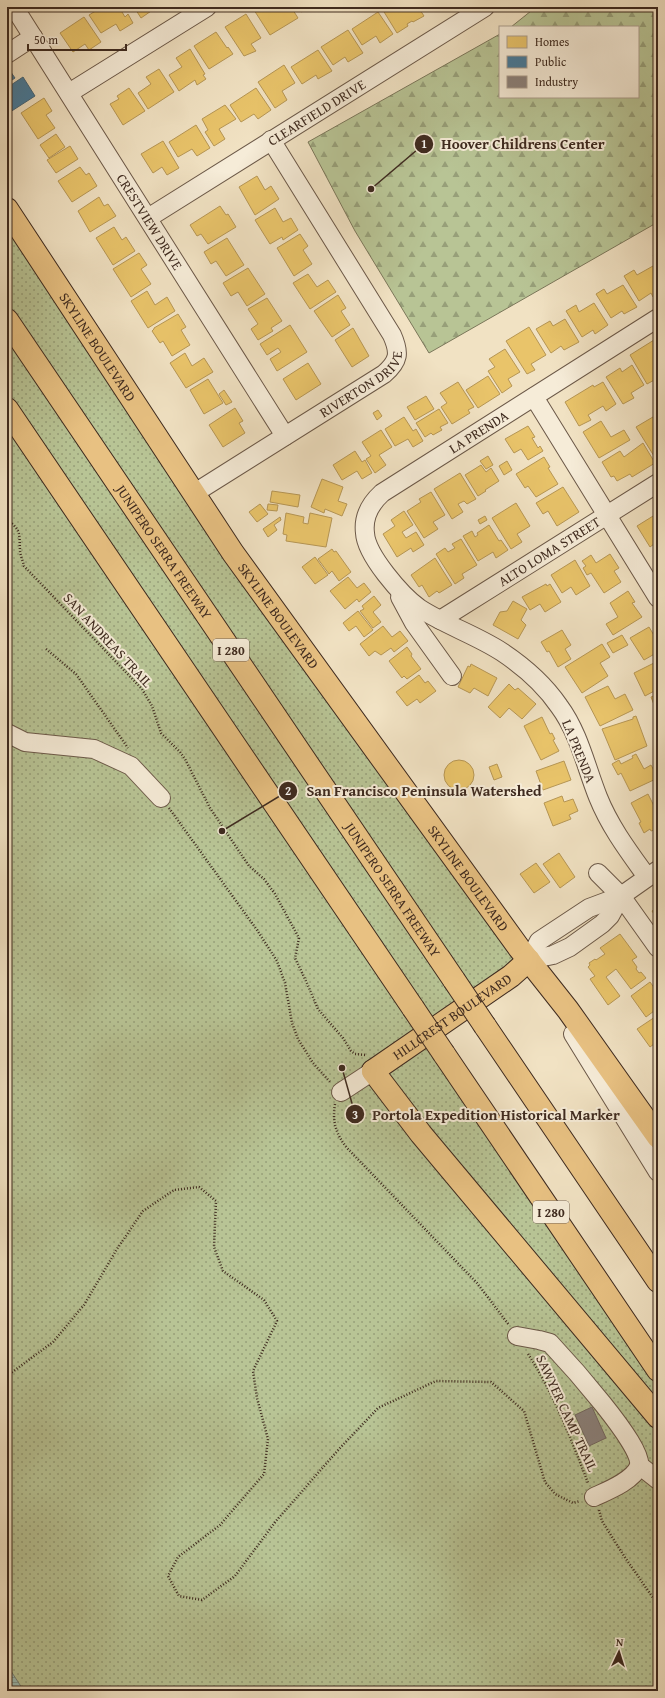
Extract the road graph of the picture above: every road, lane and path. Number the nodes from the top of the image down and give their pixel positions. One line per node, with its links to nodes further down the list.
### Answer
1 (14, 7): 4 (street, CRESTVIEW DRIVE)
2 (207, 7): 6 (street)
3 (485, 7): 7 (street, CLEARFIELD DRIVE)
4 (33, 37): 5 (street); 6 (street, CRESTVIEW DRIVE)
5 (7, 54)
6 (69, 93): 9 (street, CRESTVIEW DRIVE)
7 (271, 140): 9 (street, CLEARFIELD DRIVE); 14 (street, RIVERTON DRIVE)
8 (7, 209): 16 (main road, SKYLINE BOULEVARD)
9 (148, 218): 14 (street, CRESTVIEW DRIVE)
10 (658, 318): 12 (street, LA PRENDA)
11 (7, 320): 37 (main road, JUNIPERO SERRA FREEWAY / I 280, bridge)
12 (534, 397): 17 (street); 19 (street, LA PRENDA)
13 (7, 409): 39 (main road, I 280, bridge)
14 (285, 436): 16 (street, RIVERTON DRIVE)
15 (658, 483): 17 (street, ALTO LOMA STREET)
16 (193, 494): 31 (main road, SKYLINE BOULEVARD)
17 (607, 515): 20 (street); 21 (street, ALTO LOMA STREET)
18 (7, 520): 33 (path, SAN ANDREAS TRAIL)
19 (390, 579): 21 (street, LA PRENDA); 23 (street, LA PRENDA)
20 (658, 598)
21 (440, 620): 28 (street, LA PRENDA)
22 (46, 649): 25 (path)
23 (452, 676)
24 (7, 733): 26 (street)
25 (132, 754)
26 (161, 798): 34 (path)
27 (598, 873): 29 (street)
28 (653, 873): 29 (street, HILLCREST BOULEVARD)
29 (621, 896): 30 (street); 31 (street, HILLCREST BOULEVARD)
30 (658, 948)
31 (529, 960): 32 (main road, SKYLINE BOULEVARD); 33 (main road, HILLCREST BOULEVARD)
32 (568, 1010): 35 (main road, SKYLINE BOULEVARD); 36 (street)
33 (373, 1071): 34 (street); 41 (main road)
34 (341, 1092): 38 (path, SAWYER CAMP TRAIL)
35 (658, 1137)
36 (658, 1172)
37 (658, 1281)
38 (517, 1336): 42 (street); 44 (path, SAWYER CAMP TRAIL)
39 (658, 1370)
40 (7, 1376): 44 (path)
41 (658, 1417)
42 (639, 1465): 43 (street); 44 (street)
43 (658, 1480)
44 (594, 1497): 45 (path, SAWYER CAMP TRAIL)
45 (658, 1605)

